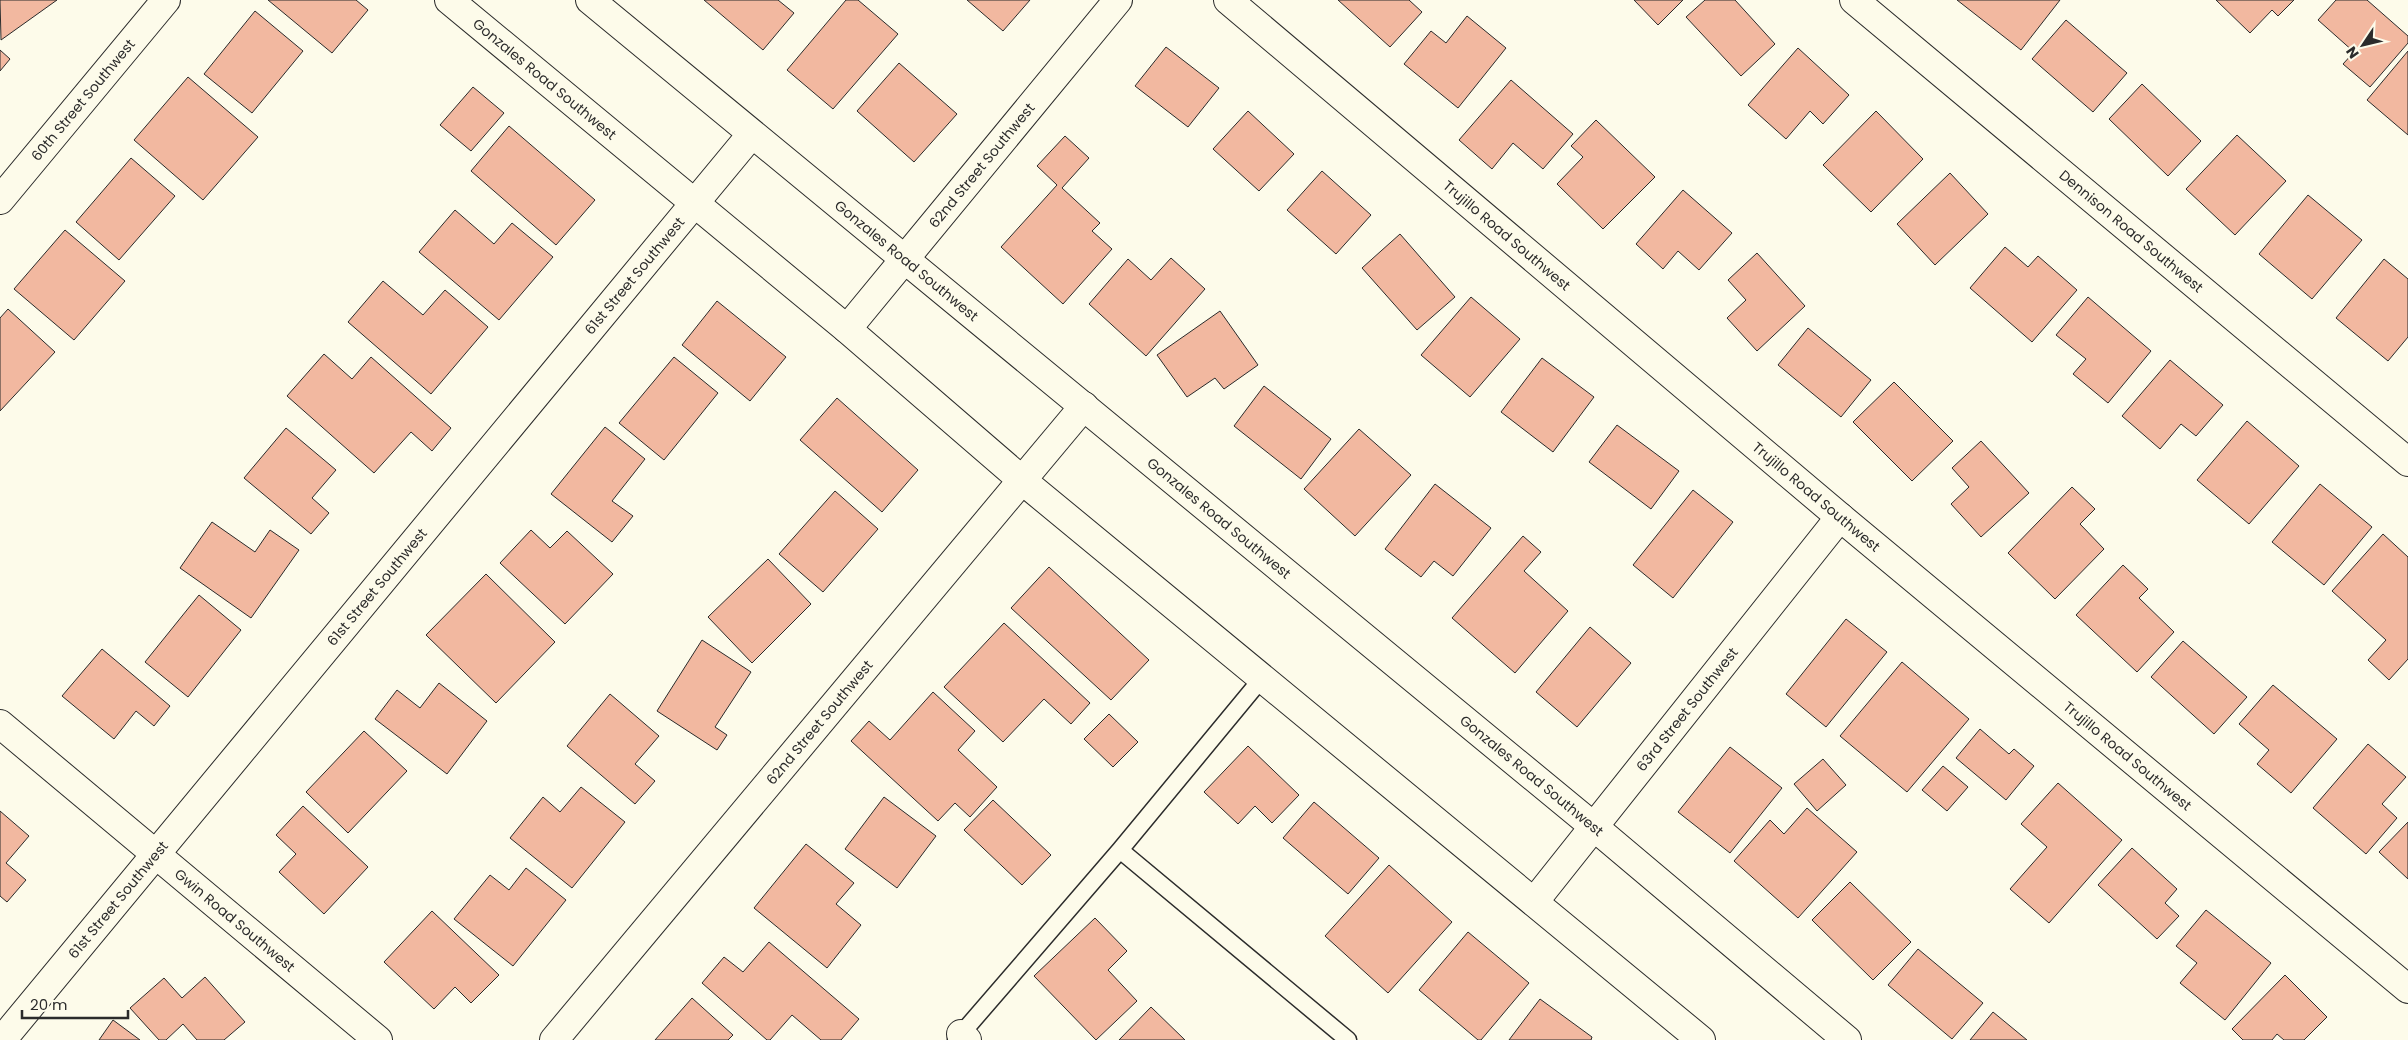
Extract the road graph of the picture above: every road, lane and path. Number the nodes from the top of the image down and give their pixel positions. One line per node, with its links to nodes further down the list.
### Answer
1 (166, 0): 8 (street, 60th Street Southwest)
2 (449, 0): 9 (street, Gonzales Road Southwest)
3 (590, 0): 7 (street, Gonzales Road Southwest)
4 (1118, 0): 10 (street, 62nd Street Southwest)
5 (1228, 0): 15 (street, Trujillo Road Southwest)
6 (1854, 0): 13 (street, Dennison Road Southwest)
7 (751, 135): 9 (street, 61st Street Southwest); 10 (street, Gonzales Road Southwest)
8 (0, 200)
9 (695, 204): 11 (street, Gonzales Road Southwest); 20 (street, 61st Street Southwest)
10 (905, 260): 11 (street, 62nd Street Southwest); 12 (street, Gonzales Road Southwest)
11 (847, 330): 14 (street, Gonzales Road Southwest)
12 (1084, 406): 14 (street, 62nd Street Southwest); 18 (street, Gonzales Road Southwest)
13 (2408, 462)
14 (1023, 481): 16 (street, Gonzales Road Southwest); 26 (street, 62nd Street Southwest)
15 (1840, 516): 18 (street, 63rd Street Southwest); 22 (street, Trujillo Road Southwest)
16 (1263, 677): 19 (lane); 21 (street, Gonzales Road Southwest)
17 (0, 724): 20 (street, Gwin Road Southwest)
18 (1593, 826): 21 (street, 63rd Street Southwest); 29 (street, Gonzales Road Southwest)
19 (1120, 850): 23 (lane); 27 (lane)
20 (156, 853): 24 (street, 61st Street Southwest); 25 (street, Gwin Road Southwest)
21 (1534, 902): 28 (street, Gonzales Road Southwest)
22 (2408, 989)
23 (961, 1038)
24 (2, 1040)
25 (378, 1040)
26 (554, 1040)
27 (1348, 1040)
28 (1701, 1040)
29 (1847, 1040)

